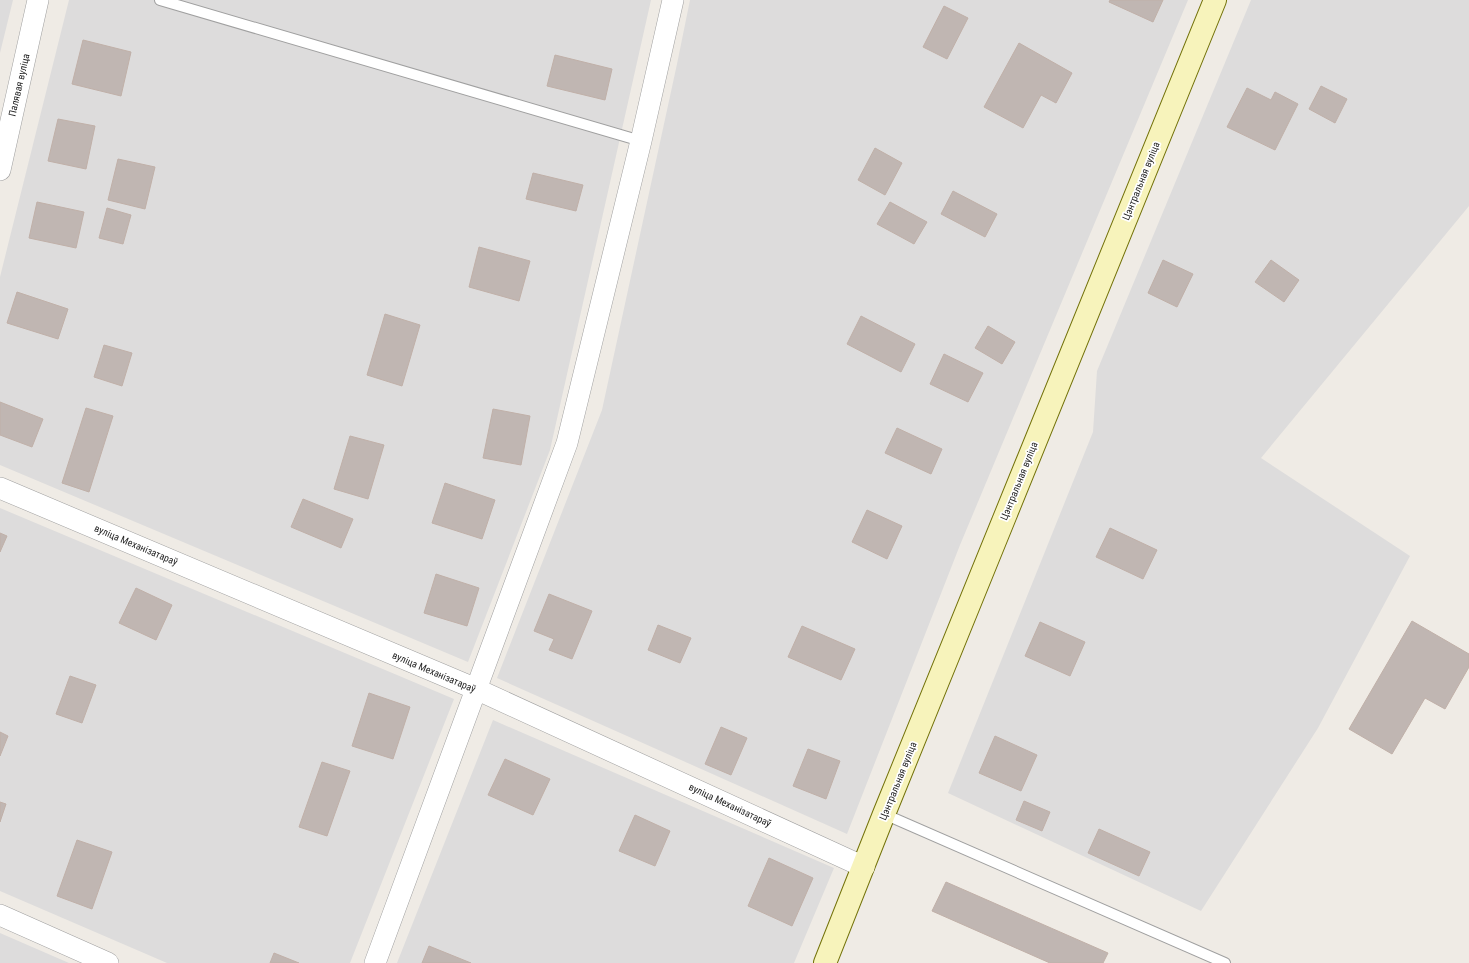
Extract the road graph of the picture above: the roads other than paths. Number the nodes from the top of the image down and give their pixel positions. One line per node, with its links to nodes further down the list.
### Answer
1 (38, 0): 6 (street, Палявая вуліца)
2 (160, 0): 5 (lane)
3 (673, 0): 5 (street)
4 (1215, 0): 9 (street, Цэнтральная вуліца)
5 (641, 141): 8 (street)
6 (0, 170)
7 (0, 488): 8 (street, вуліца Механізатараў)
8 (476, 689): 10 (street, вуліца Механізатараў); 13 (street)
9 (884, 814): 10 (street, Цэнтральная вуліца); 15 (lane)
10 (864, 867): 14 (street, Цэнтральная вуліца)
11 (0, 915): 12 (street)
12 (108, 963)
13 (375, 963)
14 (826, 963)
15 (1225, 963)

